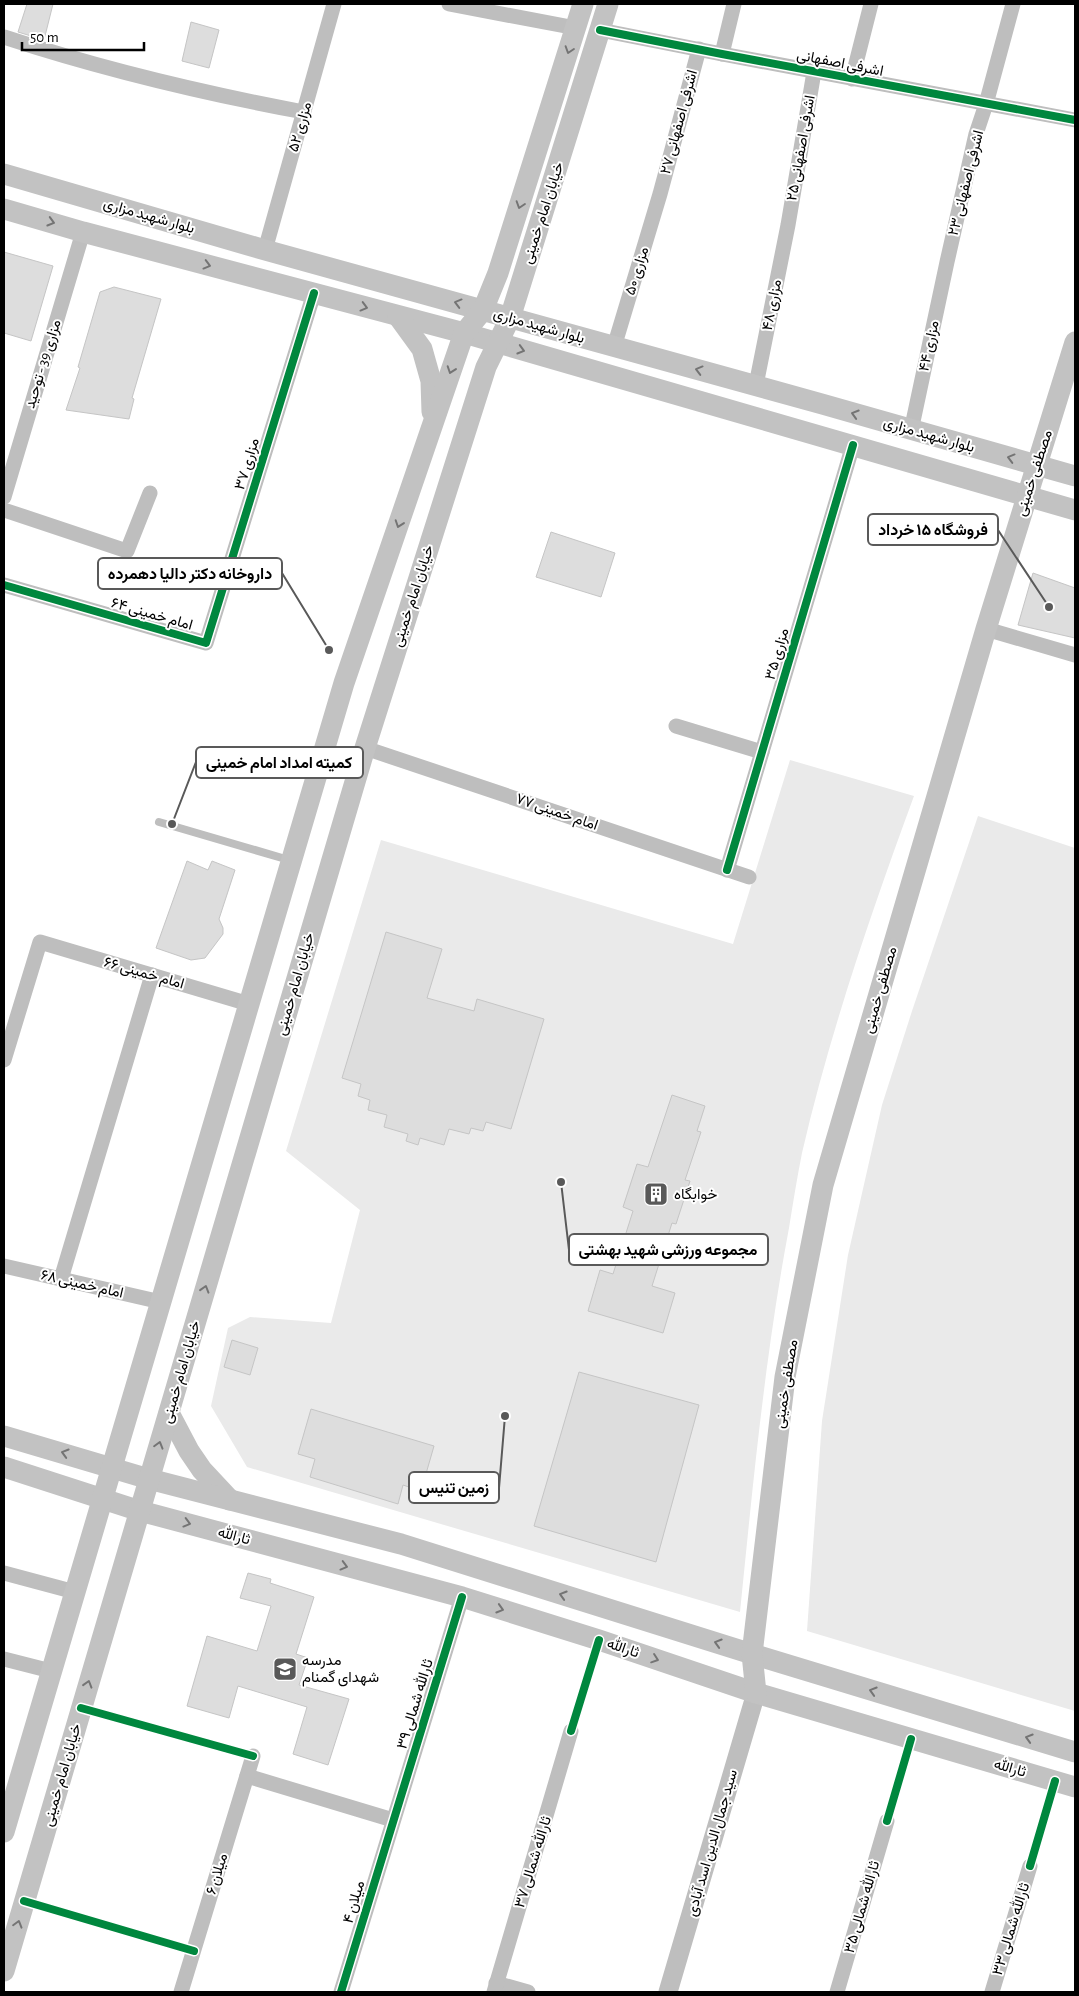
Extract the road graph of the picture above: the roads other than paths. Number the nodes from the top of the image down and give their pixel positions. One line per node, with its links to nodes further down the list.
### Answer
1 (334, 4): 16 (street, مزاری ۵۲)
2 (449, 4): 8 (street)
3 (583, 4): 8 (main road, خیابان امام خمینی)
4 (608, 4): 9 (main road, خیابان امام خمینی)
5 (734, 4): 12 (street)
6 (871, 4): 14 (street)
7 (1013, 4): 15 (street, اشرفی اصفهانی ۲۳)
8 (576, 28): 26 (main road, خیابان امام خمینی, one-way to 26)
9 (600, 30): 11 (street, اشرفی اصفهانی); 28 (main road, خیابان امام خمینی)
10 (4, 38): 16 (street)
11 (699, 49): 12 (street, اشرفی اصفهانی); 19 (street, اشرفی اصفهانی ۲۷)
12 (722, 54): 13 (street, اشرفی اصفهانی)
13 (814, 72): 14 (street, اشرفی اصفهانی); 21 (street, اشرفی اصفهانی ۲۵)
14 (852, 79): 15 (street, اشرفی اصفهانی)
15 (986, 104): 17 (street, اشرفی اصفهانی); 24 (street, اشرفی اصفهانی ۲۳)
16 (304, 112): 23 (street, مزاری ۵۲)
17 (1075, 120)
18 (4, 174): 23 (main road, بلوار شهید مزاری)
19 (660, 194): 32 (street, مزاری ۵۰)
20 (4, 209): 22 (main road, بلوار شهید مزاری, one-way to 22)
21 (788, 225): 33 (street, مزاری ۴۸)
22 (83, 232): 25 (main road, بلوار شهید مزاری, one-way to 25); 41 (street, مزاری 39 - توحید)
23 (265, 250): 26 (main road, بلوار شهید مزاری, one-way to 23)
24 (947, 262): 35 (street, مزاری ۴۴)
25 (314, 293): 27 (main road, بلوار شهید مزاری, one-way to 27); 46 (street, مزاری ۳۷)
26 (484, 310): 28 (main road, بلوار شهید مزاری); 29 (main road, خیابان امام خمینی)
27 (398, 316): 29 (main road, بلوار شهید مزاری); 34 (main road)
28 (510, 318): 31 (main road, خیابان امام خمینی); 32 (main road, بلوار شهید مزاری)
29 (464, 333): 31 (main road, بلوار شهید مزاری); 34 (main road, خیابان امام خمینی, one-way to 34)
30 (1075, 342): 37 (main road, مصطفی خمینی)
31 (497, 343): 36 (main road, بلوار شهید مزاری, one-way to 36); 49 (main road, خیابان امام خمینی)
32 (614, 347): 33 (main road, بلوار شهید مزاری, one-way to 32)
33 (756, 385): 35 (main road, بلوار شهید مزاری, one-way to 33)
34 (432, 427): 52 (main road, خیابان امام خمینی, one-way to 52)
35 (911, 431): 37 (main road, بلوار شهید مزاری, one-way to 35)
36 (853, 445): 40 (main road, بلوار شهید مزاری); 50 (street, مزاری ۳۵)
37 (1037, 466): 38 (main road, بلوار شهید مزاری); 40 (main road, مصطفی خمینی)
38 (1075, 476)
39 (150, 493): 42 (street)
40 (1027, 496): 43 (main road, بلوار شهید مزاری); 45 (main road, مصطفی خمینی)
41 (4, 497)
42 (4, 510)
43 (1075, 510)
44 (4, 585): 46 (street, امام خمینی ۶۴)
45 (986, 628): 47 (street); 72 (main road, مصطفی خمینی)
46 (206, 644)
47 (1075, 655)
48 (676, 726): 50 (street)
49 (365, 748): 53 (street, امام خمینی ۷۷); 61 (main road, خیابان امام خمینی, one-way to 49)
50 (762, 752): 53 (street, مزاری ۳۵)
51 (159, 822): 52 (lane)
52 (292, 860): 56 (main road, خیابان امام خمینی)
53 (727, 870): 54 (street, امام خمینی ۷۷)
54 (749, 877)
55 (152, 975): 56 (street, امام خمینی ۶۶); 57 (street, امام خمینی ۶۶); 59 (street)
56 (249, 1004): 60 (main road, خیابان امام خمینی)
57 (4, 1060)
58 (4, 1266): 59 (street, امام خمینی ۶۸)
59 (61, 1279): 60 (street, امام خمینی ۶۸)
60 (161, 1302): 63 (main road, خیابان امام خمینی)
61 (168, 1413): 65 (main road, خیابان امام خمینی, one-way to 61); 67 (main road)
62 (4, 1436): 63 (main road, one-way to 62)
63 (112, 1467): 65 (main road); 66 (main road, خیابان امام خمینی)
64 (4, 1468): 66 (main road)
65 (149, 1479): 67 (main road); 68 (main road, خیابان امام خمینی)
66 (103, 1498): 68 (main road, ثارالله); 70 (main road, خیابان امام خمینی)
67 (230, 1500): 72 (main road, one-way to 67)
68 (140, 1511): 71 (main road, ثارالله, one-way to 71); 85 (main road, خیابان امام خمینی, one-way to 68)
69 (4, 1573): 70 (street)
70 (75, 1592): 74 (main road, خیابان امام خمینی)
71 (462, 1597): 75 (main road, ثارالله, one-way to 75); 81 (street, ثارالله شمالی ۳۹)
72 (752, 1654): 75 (main road, مصطفی خمینی); 77 (main road, one-way to 72)
73 (4, 1659): 74 (street)
74 (52, 1671): 83 (main road, خیابان امام خمینی)
75 (756, 1693): 80 (main road, ثارالله); 90 (street, سید جمال الدین اسد آبادی)
76 (572, 1731): 86 (street, ثارالله شمالی ۳۷)
77 (1075, 1752)
78 (253, 1756): 79 (street, میلان ۶)
79 (247, 1776): 81 (street); 87 (street, میلان ۶)
80 (1075, 1787)
81 (393, 1820): 88 (street, میلان ۴)
82 (887, 1821): 91 (street, ثارالله شمالی ۳۵)
83 (4, 1832)
84 (1030, 1866): 92 (street, ثارالله شمالی ۳۳)
85 (4, 1971)
86 (495, 1987): 89 (street)
87 (182, 1992)
88 (341, 1992)
89 (528, 1992)
90 (668, 1992)
91 (837, 1992)
92 (992, 1992)

